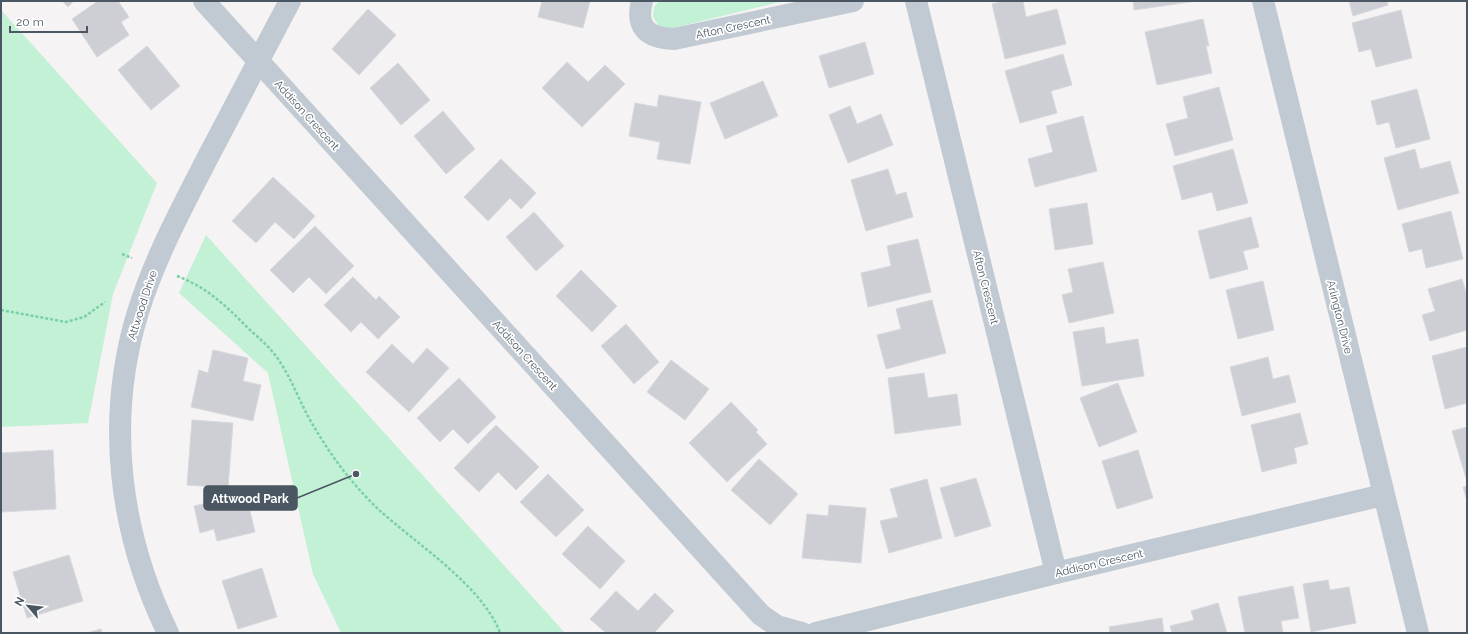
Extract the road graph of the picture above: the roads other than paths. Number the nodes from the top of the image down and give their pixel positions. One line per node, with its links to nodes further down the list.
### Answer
1 (204, 1): 7 (street, Addison Crescent)
2 (290, 1): 7 (street, Attwood Drive)
3 (642, 1): 4 (street, Afton Crescent)
4 (853, 1)
5 (916, 1): 9 (street, Afton Crescent)
6 (1263, 1): 8 (street, Arlington Drive)
7 (258, 61): 10 (street, Attwood Drive); 11 (street, Addison Crescent)
8 (1383, 495): 9 (street, Addison Crescent); 13 (street, Arlington Drive)
9 (1056, 573): 12 (street, Addison Crescent)
10 (168, 633)
11 (802, 633)
12 (816, 633)
13 (1418, 633)

